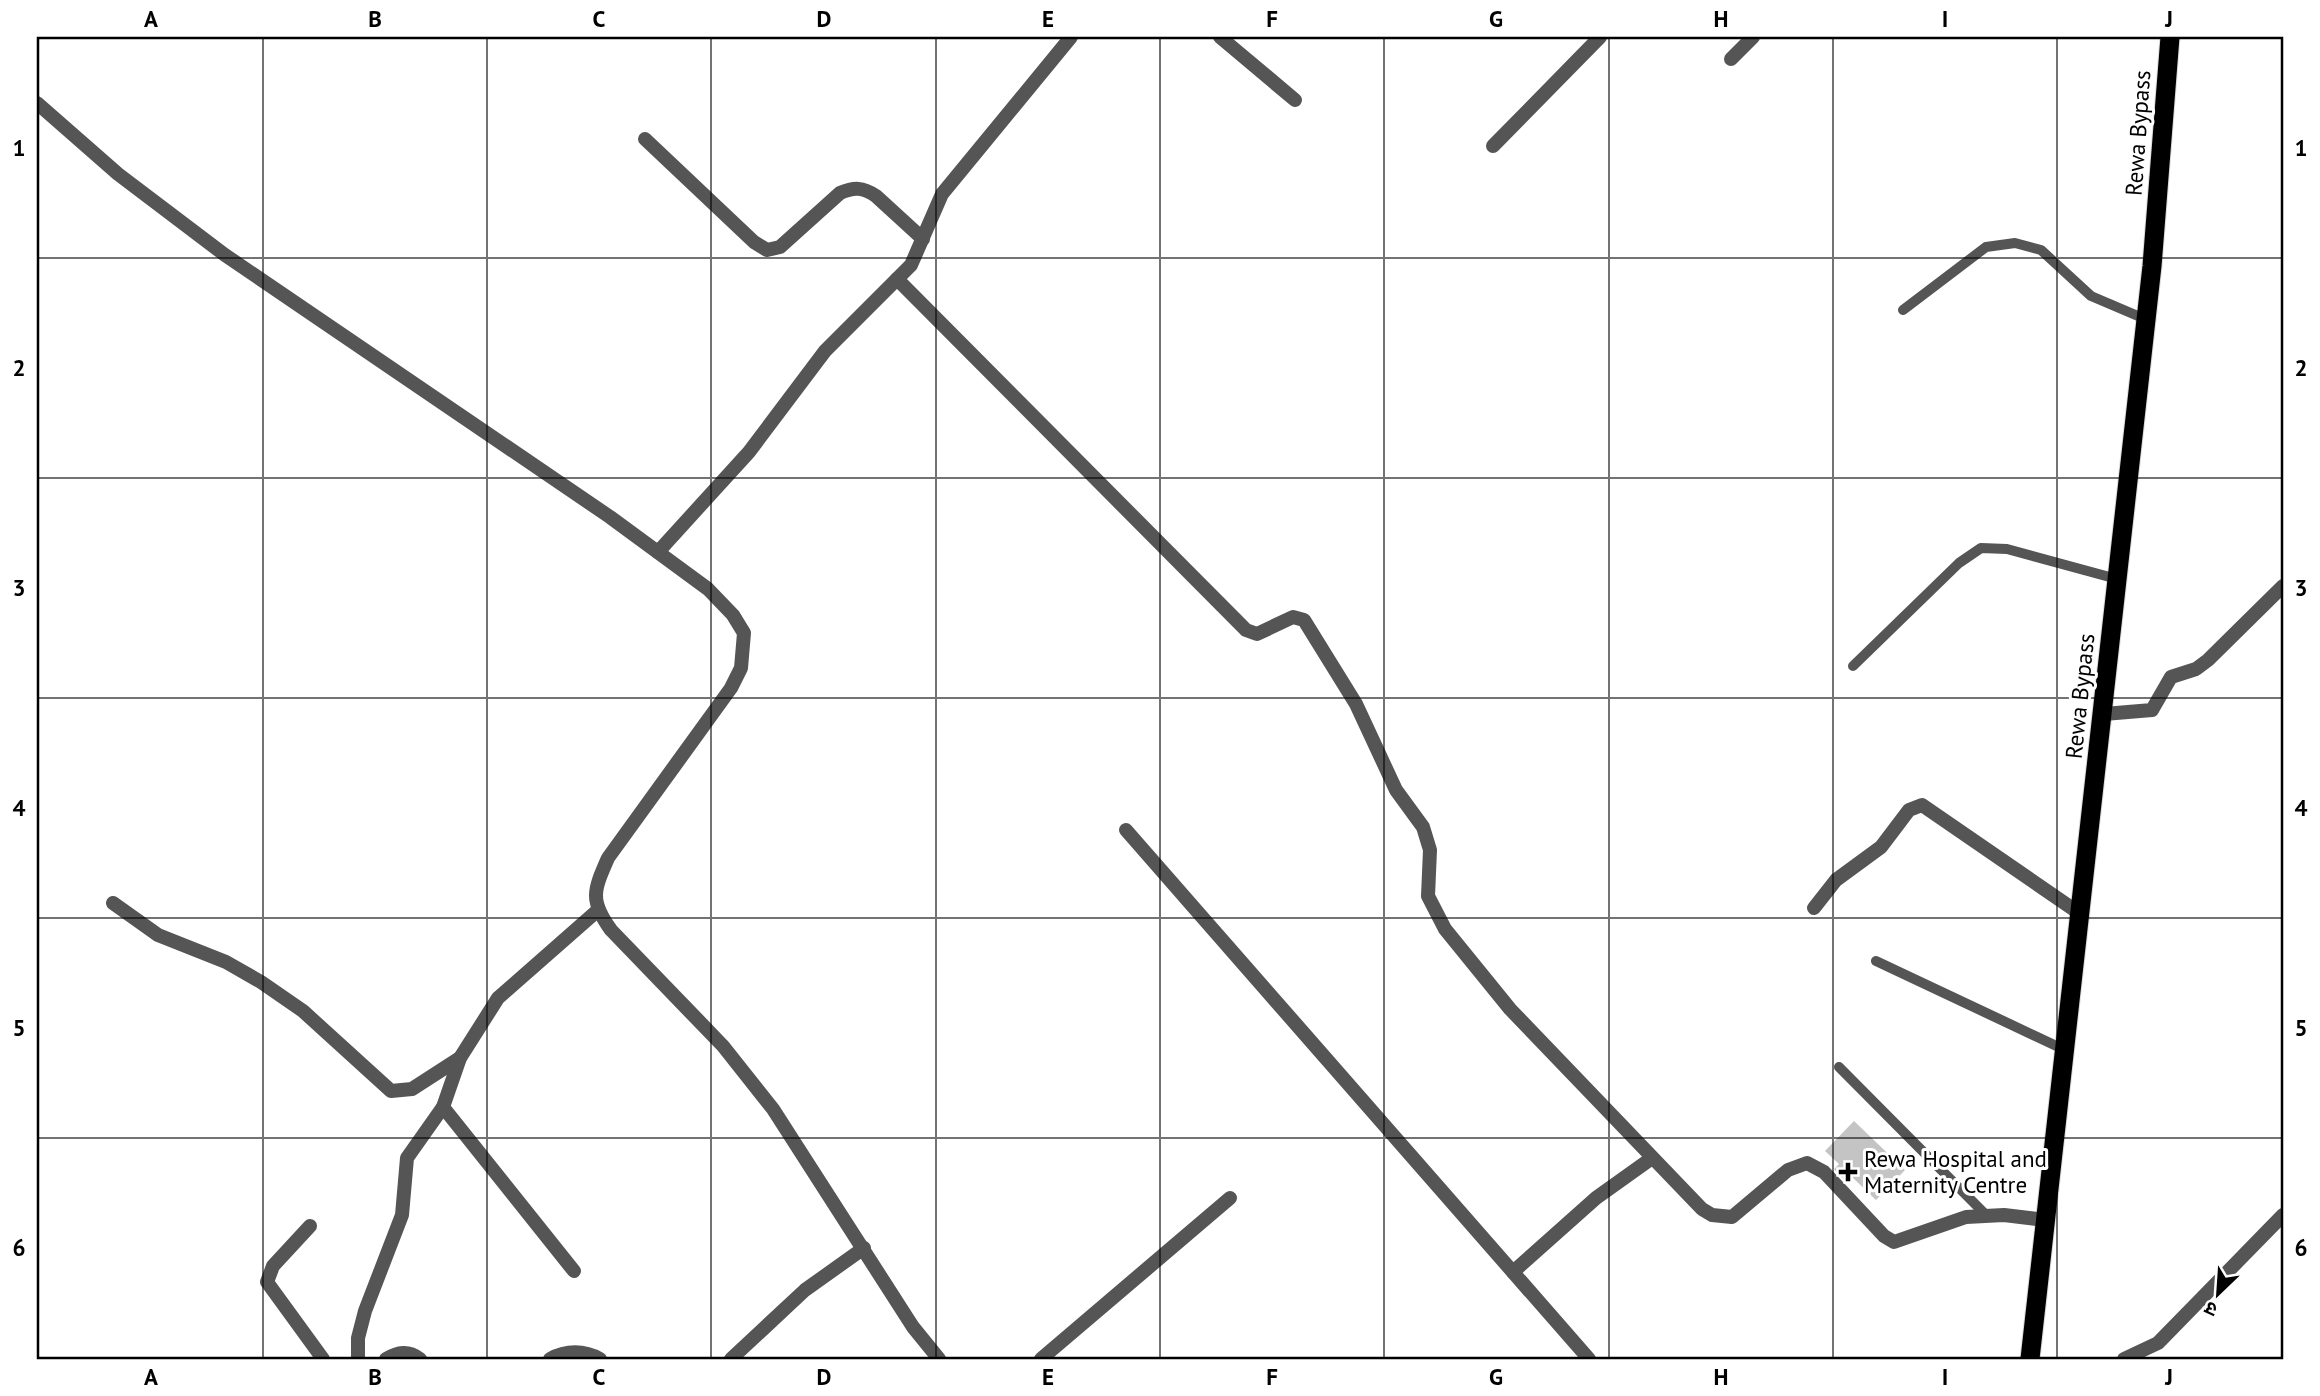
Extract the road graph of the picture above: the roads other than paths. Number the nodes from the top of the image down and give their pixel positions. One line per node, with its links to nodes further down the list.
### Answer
1 (1071, 37): 11 (street)
2 (1220, 37): 7 (street)
3 (1600, 37): 10 (street)
4 (1754, 37): 6 (street)
5 (2170, 37): 14 (highway, Rewa Bypass)
6 (1731, 59)
7 (1295, 100)
8 (37, 103): 15 (street)
9 (645, 139): 11 (street)
10 (1493, 146)
11 (923, 239): 12 (street)
12 (897, 279): 15 (street); 30 (street)
13 (1903, 310): 14 (lane)
14 (2145, 319): 16 (highway, Rewa Bypass)
15 (658, 552): 23 (street)
16 (2117, 579): 18 (lane); 19 (highway, Rewa Bypass)
17 (2283, 586): 19 (street)
18 (1853, 666)
19 (2104, 714): 24 (highway, Rewa Bypass)
20 (1126, 830): 38 (street)
21 (113, 903): 27 (street)
22 (1814, 908): 24 (street)
23 (597, 911): 27 (street); 36 (street)
24 (2079, 913): 26 (highway, Rewa Bypass)
25 (1877, 961): 26 (lane)
26 (2065, 1051): 34 (highway, Rewa Bypass)
27 (460, 1058): 29 (street)
28 (1839, 1067): 32 (lane)
29 (443, 1107): 37 (street); 40 (street)
30 (1652, 1158): 32 (street); 38 (street)
31 (1230, 1198): 47 (street)
32 (1986, 1215): 34 (street)
33 (2283, 1215): 50 (street)
34 (2045, 1220): 49 (highway, Rewa Bypass)
35 (310, 1226): 39 (street)
36 (864, 1248): 45 (street); 46 (street)
37 (574, 1271)
38 (1513, 1272): 48 (street)
39 (317, 1357)
40 (358, 1359)
41 (386, 1359): 42 (street)
42 (420, 1359)
43 (550, 1359): 44 (street)
44 (600, 1359)
45 (731, 1359)
46 (939, 1359)
47 (1041, 1359)
48 (1589, 1359)
49 (2030, 1359)
50 (2124, 1359)

